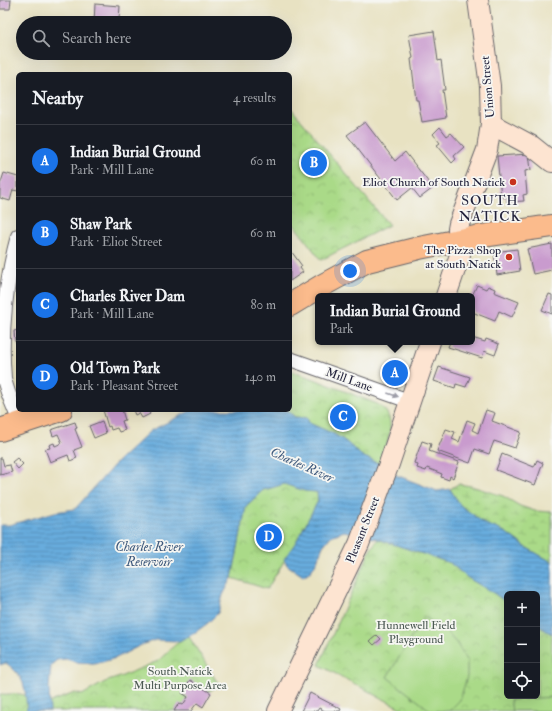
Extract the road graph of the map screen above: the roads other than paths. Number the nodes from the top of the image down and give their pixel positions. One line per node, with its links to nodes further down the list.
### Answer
1 (478, 0): 2 (main road, Union Street)
2 (491, 124): 3 (main road); 5 (main road, Union Street)
3 (551, 162)
4 (552, 226): 5 (main road)
5 (459, 240): 7 (main road); 8 (main road)
6 (16, 244): 12 (street)
7 (447, 293)
8 (292, 305)
9 (429, 345): 11 (main road, Pleasant Street)
10 (292, 360): 11 (street, Mill Lane, one-way to 11)
11 (409, 401): 17 (main road, Pleasant Street)
12 (16, 411)
13 (16, 412): 15 (street)
14 (55, 412): 15 (main road)
15 (21, 424): 16 (main road)
16 (0, 430)
17 (278, 711)

